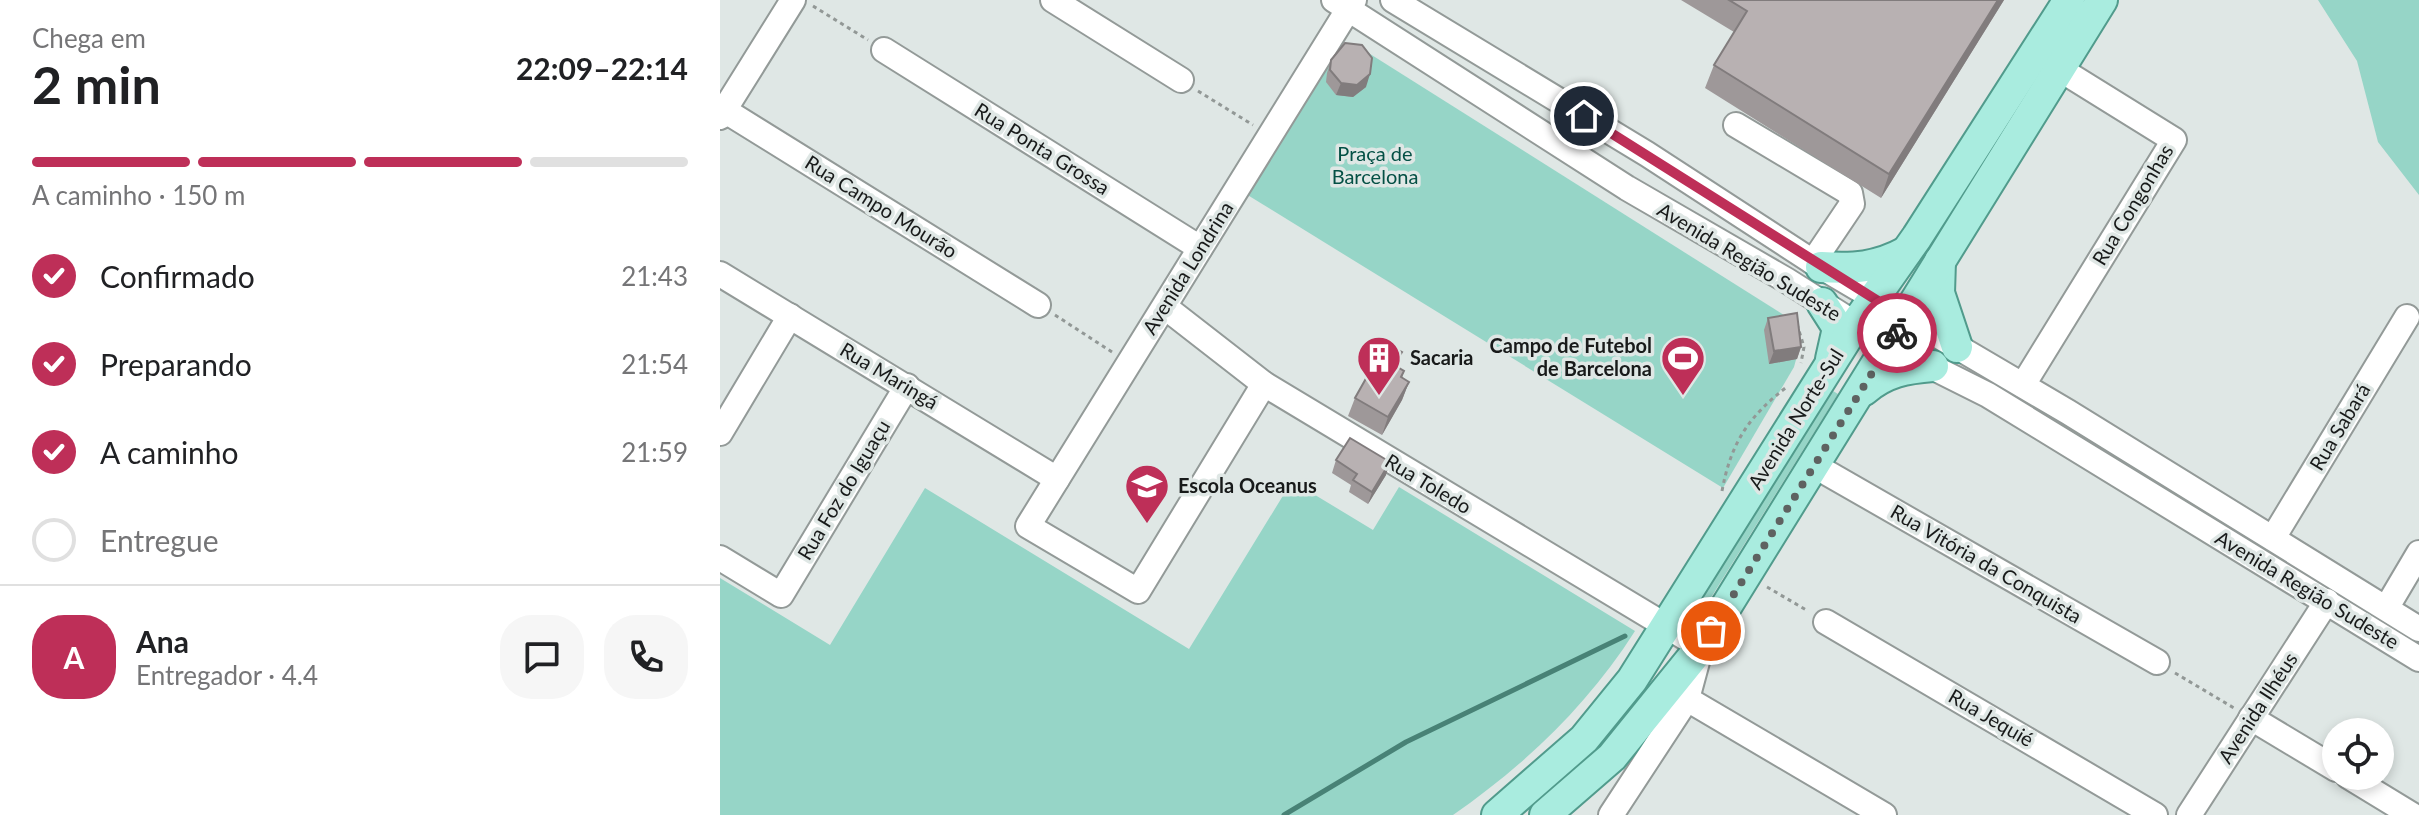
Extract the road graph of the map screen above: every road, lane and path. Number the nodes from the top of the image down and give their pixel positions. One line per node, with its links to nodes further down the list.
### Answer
1 (793, 0): 11 (street)
2 (803, 0): 8 (path)
3 (1053, 0): 10 (street)
4 (1393, 0): 14 (street, Avenida Região Sudeste)
5 (2069, 0): 19 (main road, Avenida Norte-Sul)
6 (2102, 0): 9 (main road, Avenida Norte-Sul)
7 (1345, 3): 13 (street, Avenida Londrina); 15 (street, Avenida Região Sudeste)
8 (884, 50): 18 (street, Rua Ponta Grossa)
9 (2058, 68): 20 (main road, Avenida Norte-Sul); 39 (street, Rua Congonhas)
10 (1181, 80): 13 (path)
11 (722, 114): 25 (street, Rua Campo Mourão)
12 (1736, 125): 21 (street)
13 (1269, 136): 18 (street, Avenida Londrina)
14 (1647, 154): 15 (street); 16 (street, Avenida Região Sudeste)
15 (1627, 188): 17 (street, Avenida Região Sudeste)
16 (1699, 188): 17 (street); 21 (street, Avenida Região Sudeste)
17 (1679, 220): 24 (street, Avenida Região Sudeste)
18 (1200, 248): 26 (street, Avenida Londrina)
19 (1906, 252): 21 (main road); 23 (main road, Avenida Norte-Sul)
20 (1940, 261): 29 (main road, Avenida Norte-Sul); 33 (main road)
21 (1817, 265): 23 (street, Avenida Região Sudeste)
22 (720, 274): 27 (street, Rua Maringá)
23 (1873, 299): 29 (street, Avenida Região Sudeste); 31 (main road, Avenida Norte-Sul)
24 (1822, 303): 31 (street, Avenida Região Sudeste); 36 (main road)
25 (1038, 305): 34 (path)
26 (1165, 307): 34 (street, Avenida Londrina); 38 (street, Rua Toledo)
27 (790, 316): 40 (street, Rua Maringá); 42 (street)
28 (2407, 317): 46 (street, Rua Sabará)
29 (1905, 318): 32 (main road, Avenida Norte-Sul); 33 (street, Avenida Região Sudeste)
30 (1795, 320): 36 (path)
31 (1855, 325): 32 (street, Avenida Região Sudeste); 36 (main road, Avenida Norte-Sul)
32 (1890, 346): 35 (street, Avenida Região Sudeste); 41 (main road, Avenida Norte-Sul)
33 (1957, 347): 39 (street, Avenida Região Sudeste)
34 (1129, 363): 44 (street, Avenida Londrina)
35 (1933, 366): 41 (main road); 50 (street, Avenida Região Sudeste)
36 (1814, 368): 53 (main road, Avenida Norte-Sul)
37 (1795, 377): 45 (path)
38 (1264, 384): 44 (street, Avenida Londrina); 53 (street, Rua Toledo)
39 (2023, 385): 46 (street, Avenida Região Sudeste)
40 (907, 386): 44 (street, Rua Maringá); 48 (street, Rua Foz do Iguaçu)
41 (1860, 394): 43 (main road, Avenida Norte-Sul)
42 (720, 433)
43 (1815, 466): 49 (main road, Avenida Norte-Sul); 57 (street, Rua Vitória da Conquista)
44 (1057, 479)
45 (1721, 495)
46 (2273, 538): 51 (street, Avenida Região Sudeste)
47 (2419, 553): 51 (street)
48 (720, 558)
49 (1746, 574): 52 (path); 55 (main road, Avenida Norte-Sul)
50 (2327, 601): 56 (street, Avenida Região Sudeste); 59 (street, Avenida Ilhéus)
51 (2387, 607): 54 (street, Avenida Região Sudeste)
52 (1826, 622): 66 (street, Rua Jequié)
53 (1666, 629): 55 (street, Rua Toledo); 62 (main road, Avenida Norte-Sul)
54 (2419, 629)
55 (1701, 647): 58 (street); 63 (main road, Avenida Norte-Sul)
56 (2419, 659)
57 (2157, 662): 59 (path)
58 (1687, 699): 64 (street); 65 (street)
59 (2251, 718): 60 (street); 67 (street, Avenida Ilhéus)
60 (2322, 761)
61 (2371, 790): 68 (street)
62 (1497, 815)
63 (1545, 815)
64 (1611, 815)
65 (1884, 815)
66 (2155, 815)
67 (2189, 815)
68 (2412, 815)

